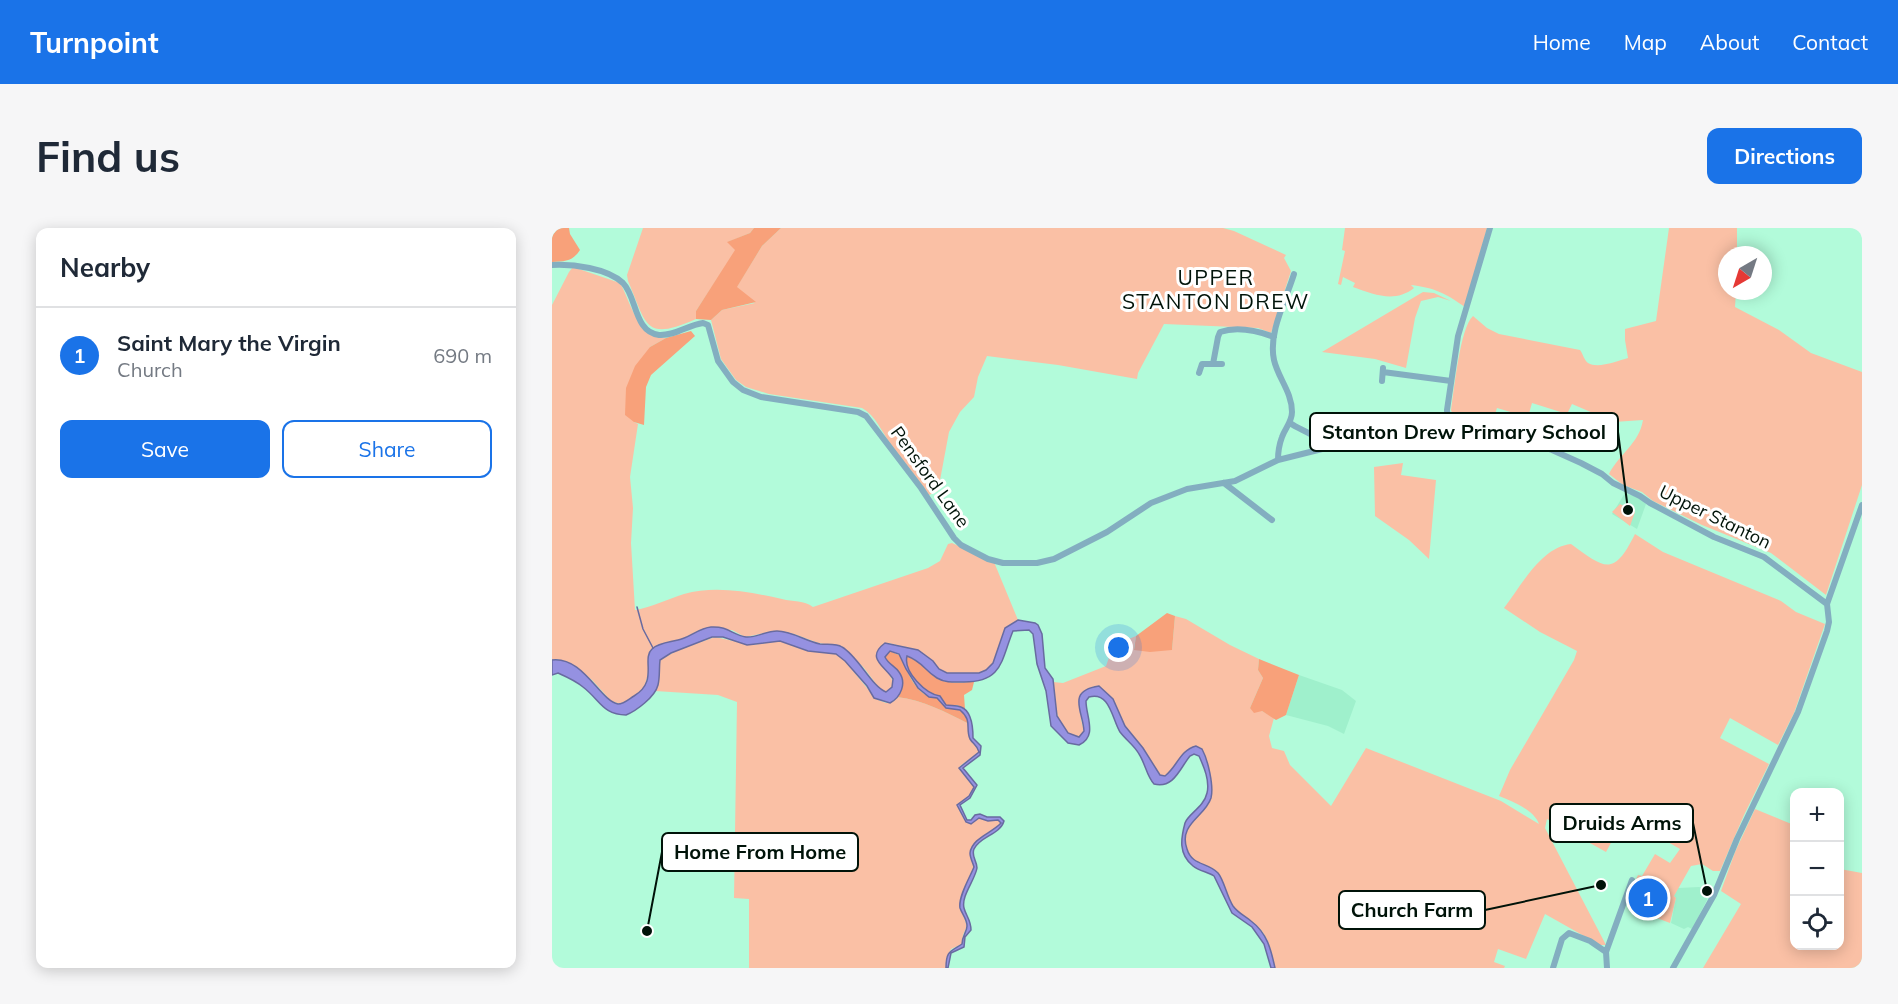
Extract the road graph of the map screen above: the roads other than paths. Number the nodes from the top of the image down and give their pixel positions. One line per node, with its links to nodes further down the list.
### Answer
1 (1490, 228): 9 (street)
2 (552, 265): 15 (street, Pensford Lane)
3 (1294, 274): 4 (street)
4 (1274, 337): 5 (street); 10 (street)
5 (1213, 364): 6 (street); 7 (street)
6 (1222, 364)
7 (1199, 373)
8 (1382, 381): 9 (street)
9 (1451, 381): 11 (street)
10 (1290, 423): 13 (street); 14 (street)
11 (1448, 425): 12 (street, Upper Stanton); 18 (street, Upper Stanton)
12 (1412, 432): 13 (street, Pensford Lane)
13 (1324, 448): 14 (street, Pensford Lane)
14 (1278, 460): 15 (street, Pensford Lane)
15 (1224, 483): 17 (street)
16 (1862, 505): 18 (street)
17 (1272, 520)
18 (1827, 604): 23 (street)
19 (1632, 880): 20 (street)
20 (1606, 952): 21 (street); 22 (street)
21 (1553, 968)
22 (1607, 968)
23 (1673, 968)

